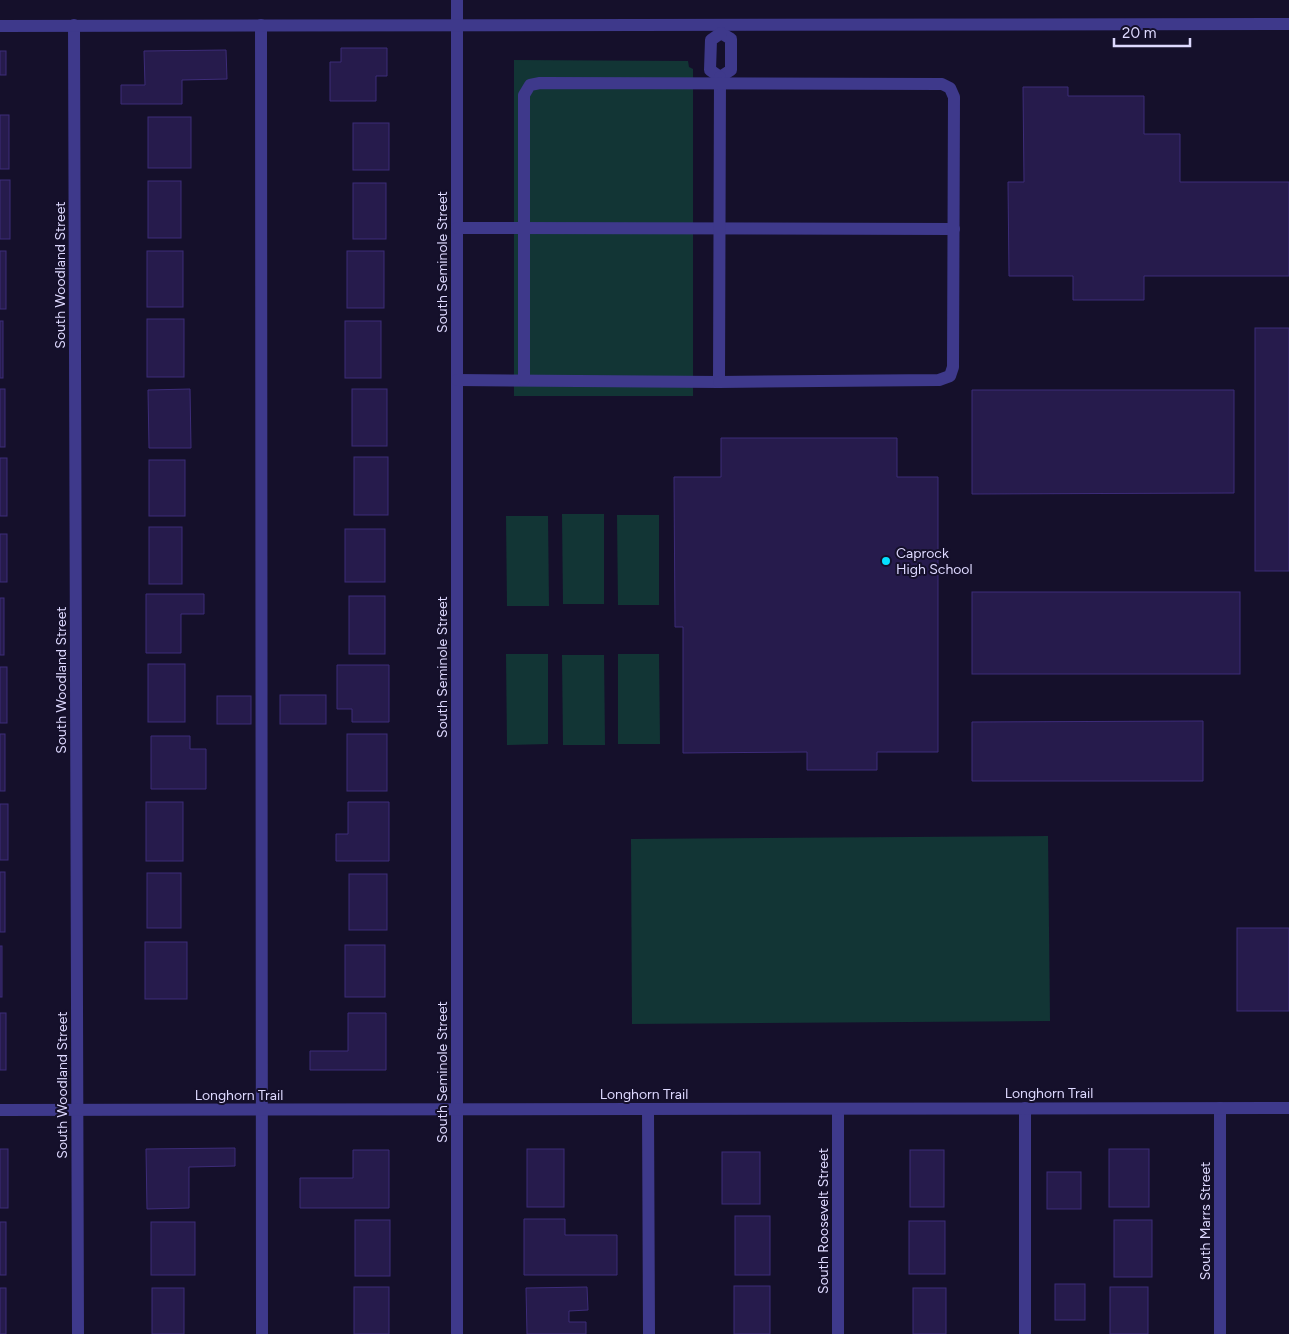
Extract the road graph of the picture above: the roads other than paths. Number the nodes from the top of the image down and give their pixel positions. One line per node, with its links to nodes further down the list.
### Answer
1 (457, 0): 4 (street, South Seminole Street)
2 (1289, 24): 7 (street)
3 (261, 25): 4 (street); 6 (street); 24 (street)
4 (457, 25): 7 (street); 9 (street, South Seminole Street)
5 (0, 26): 6 (street)
6 (74, 26): 23 (street, South Woodland Street)
7 (720, 29): 8 (street); 8 (street)
8 (720, 80): 10 (street); 11 (street); 12 (street)
9 (457, 228): 10 (street); 13 (street, South Seminole Street)
10 (524, 229): 11 (street); 14 (street)
11 (720, 229): 12 (street); 15 (street)
12 (954, 229): 15 (street)
13 (457, 380): 14 (street); 19 (street, South Seminole Street)
14 (524, 380): 15 (street)
15 (719, 382)
16 (1025, 1108): 17 (street, Longhorn Trail); 21 (street, Longhorn Trail); 30 (street)
17 (1220, 1108): 18 (street, Longhorn Trail); 31 (street, South Marrs Street)
18 (1289, 1108)
19 (457, 1109): 20 (street, Longhorn Trail); 24 (street, Longhorn Trail); 27 (street, South Seminole Street)
20 (648, 1109): 21 (street, Longhorn Trail); 28 (street)
21 (838, 1109): 29 (street, South Roosevelt Street)
22 (0, 1110): 23 (street, Longhorn Trail)
23 (77, 1110): 24 (street, Longhorn Trail); 25 (street, South Woodland Street)
24 (261, 1110): 26 (street)
25 (78, 1334)
26 (262, 1334)
27 (457, 1334)
28 (649, 1334)
29 (838, 1334)
30 (1025, 1334)
31 (1220, 1334)

